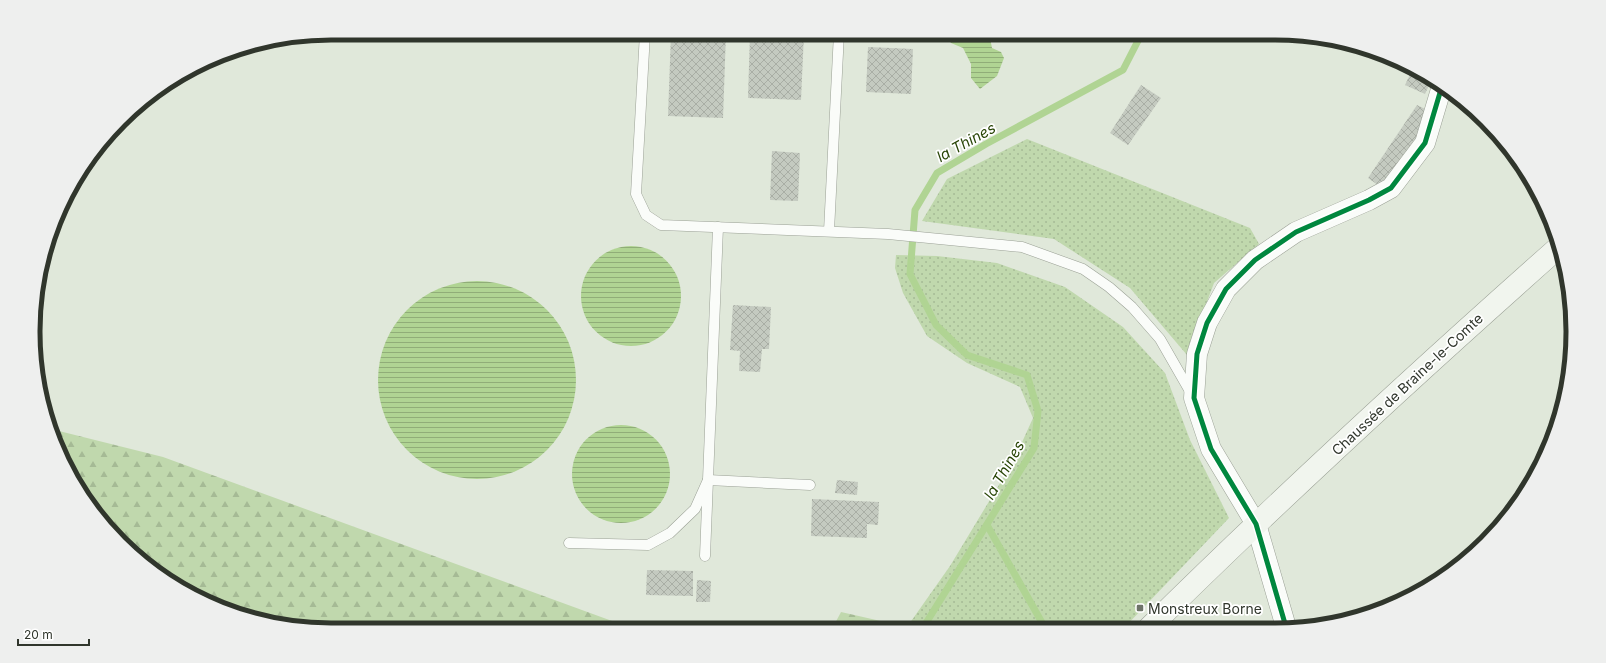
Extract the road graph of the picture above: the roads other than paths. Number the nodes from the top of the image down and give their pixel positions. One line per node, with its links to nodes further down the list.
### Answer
1 (645, 40): 4 (lane)
2 (839, 40): 5 (lane)
3 (1440, 92): 7 (street)
4 (718, 227): 5 (lane); 8 (lane)
5 (829, 231): 7 (lane)
6 (1555, 251): 10 (main road, Chaussée de Braine-le-Comte)
7 (1194, 398): 10 (street)
8 (708, 480): 9 (lane); 11 (lane); 12 (lane)
9 (810, 485)
10 (1256, 524): 13 (street); 14 (main road, Chaussée de Braine-le-Comte)
11 (569, 543)
12 (705, 556)
13 (1284, 622)
14 (1154, 623)

